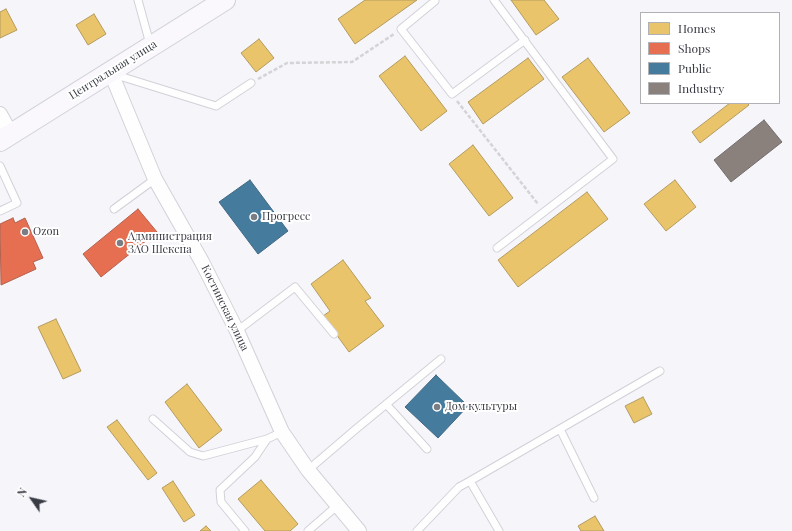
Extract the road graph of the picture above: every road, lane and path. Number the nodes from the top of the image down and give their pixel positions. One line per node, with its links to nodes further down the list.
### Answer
1 (138, 0): 7 (lane)
2 (226, 0): 7 (street, Центральная улица)
3 (435, 0): 5 (lane)
4 (494, 0): 6 (lane)
5 (401, 29): 9 (path); 10 (lane)
6 (525, 40): 10 (lane); 17 (lane)
7 (151, 46): 8 (street, Центральная улица)
8 (110, 73): 9 (lane); 12 (street, Центральная улица); 14 (street, Костинская улица)
9 (251, 83)
10 (452, 94): 17 (path)
11 (0, 114): 12 (street)
12 (6, 137)
13 (0, 166): 16 (lane)
14 (155, 179): 15 (lane); 19 (street, Костинская улица)
15 (114, 209)
16 (0, 211)
17 (544, 212): 18 (lane)
18 (497, 248)
19 (237, 330): 20 (lane); 26 (street, Костинская улица)
20 (334, 334)
21 (441, 359): 23 (lane)
22 (660, 371): 25 (lane)
23 (386, 404): 28 (lane); 29 (lane)
24 (153, 419): 27 (lane)
25 (560, 429): 30 (lane); 31 (lane)
26 (282, 432): 27 (lane); 29 (street, Костинская улица)
27 (267, 439): 33 (lane)
28 (426, 449)
29 (308, 470): 32 (street, Костинская улица)
30 (470, 481): 36 (lane); 37 (lane)
31 (594, 498)
32 (338, 505): 34 (lane); 35 (street, Костинская улица)
33 (245, 531)
34 (308, 531)
35 (359, 531)
36 (416, 531)
37 (499, 531)

